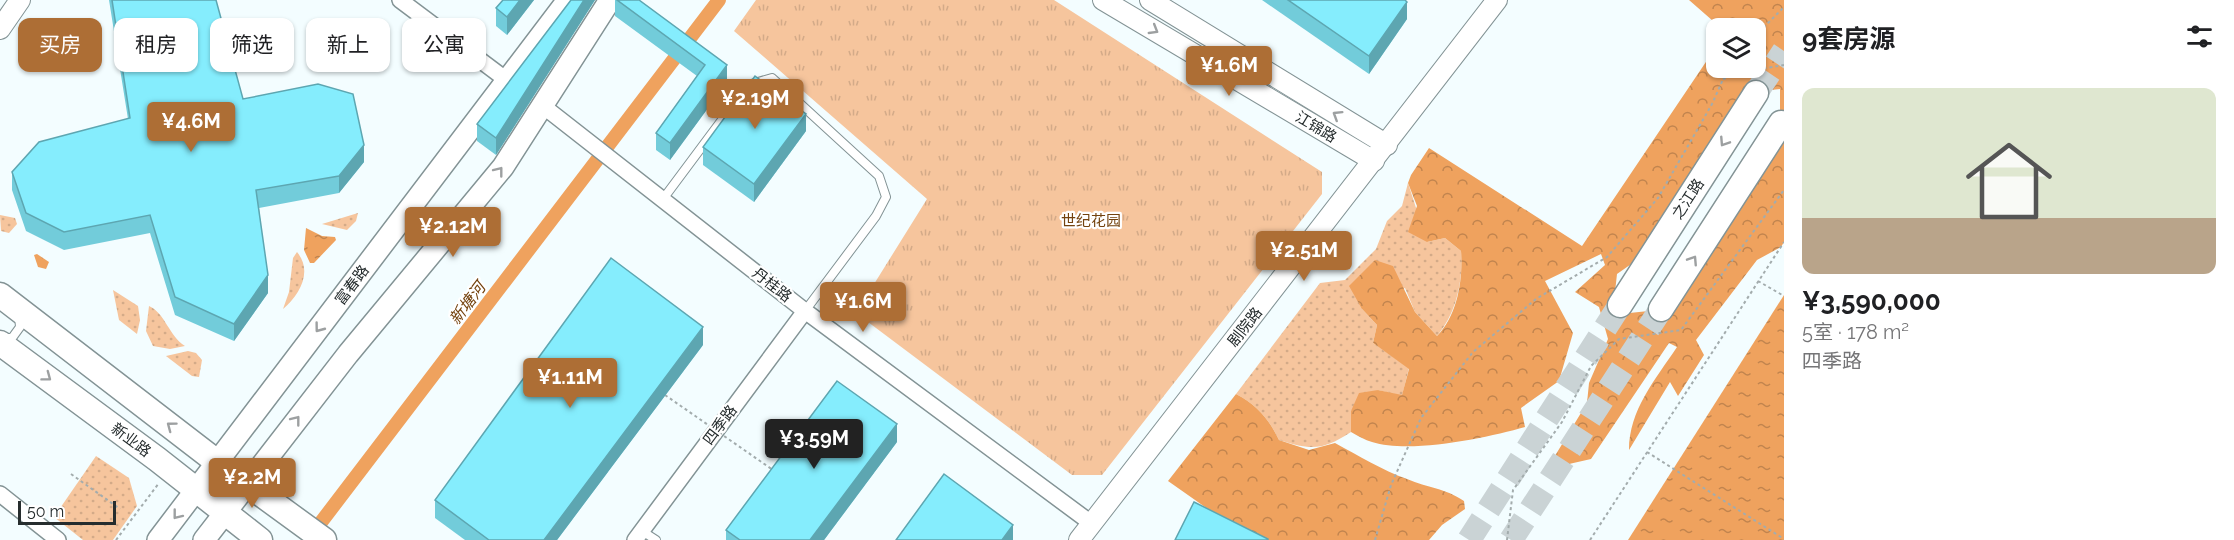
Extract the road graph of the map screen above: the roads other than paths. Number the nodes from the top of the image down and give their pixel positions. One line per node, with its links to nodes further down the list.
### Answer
1 (20, 0): 8 (street)
2 (400, 0): 9 (street)
3 (568, 0): 9 (main road, 富春路)
4 (610, 0): 11 (main road)
5 (1103, 0): 13 (street, 江锦路, one-way to 13)
6 (1150, 0): 13 (street, 江锦路, one-way to 6)
7 (1497, 0): 13 (street, 剧院路)
8 (0, 29)
9 (508, 81): 21 (main road, 富春路, one-way to 21)
10 (1756, 93): 16 (main road, 之江路, one-way to 16)
11 (543, 106): 14 (street, 丹桂路); 22 (main road, one-way to 11)
12 (1781, 123): 17 (main road, one-way to 12)
13 (1380, 153): 26 (street, 剧院路)
14 (663, 200): 18 (street, 丹桂路); 18 (lane)
15 (9, 303): 19 (lane); 21 (main road, one-way to 15)
16 (1620, 305)
17 (1661, 309)
18 (805, 311): 26 (street, 丹桂路); 27 (street, 四季路)
19 (0, 338)
20 (0, 343): 23 (main road, 新业路, one-way to 23)
21 (217, 462): 22 (main road); 23 (main road, 富春路)
22 (248, 483): 25 (main road); 32 (main road)
23 (196, 490): 25 (main road, 新业路); 29 (main road, 富春路, one-way to 29)
24 (0, 494): 28 (street)
25 (225, 513): 30 (main road); 31 (main road, 新业路)
26 (1091, 523): 34 (street, 剧院路)
27 (639, 535): 33 (lane)
28 (58, 540)
29 (158, 540)
30 (204, 540)
31 (260, 540)
32 (324, 540)
33 (656, 540)
34 (1079, 540)

